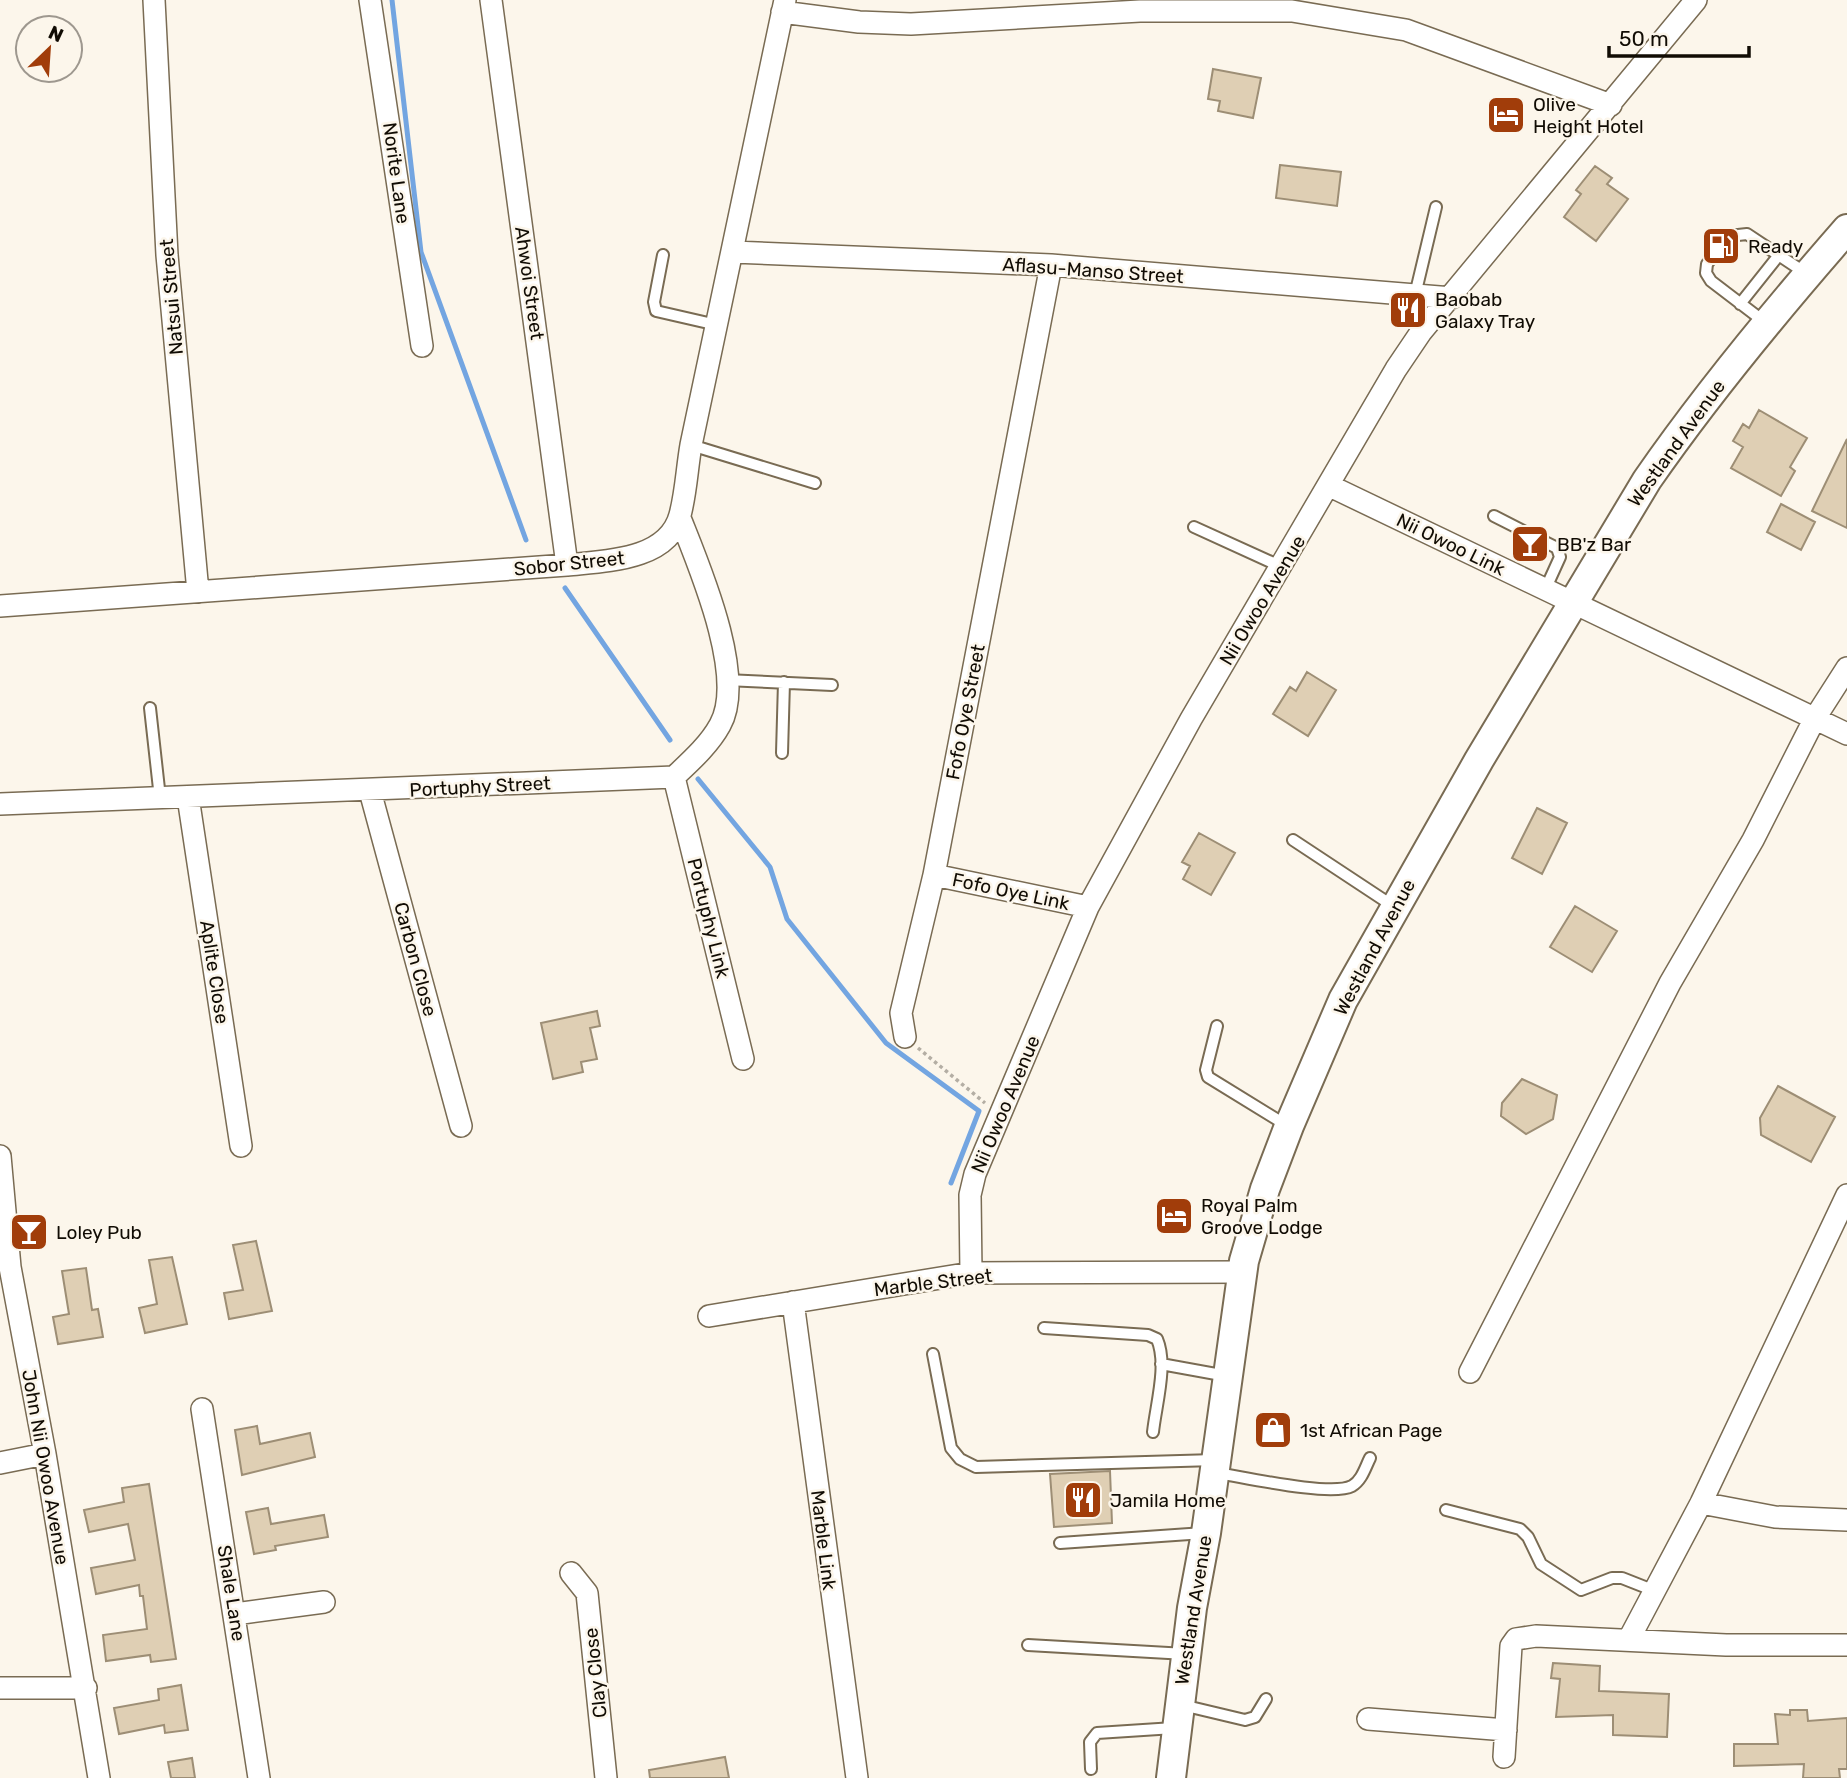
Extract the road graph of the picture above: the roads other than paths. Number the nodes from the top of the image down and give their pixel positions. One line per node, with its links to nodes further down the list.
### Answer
1 (154, 0): 29 (street, Natsui Street)
2 (370, 0): 19 (street, Norite Lane)
3 (491, 0): 26 (street, Ahwoi Street)
4 (1696, 0): 6 (street, Nii Owoo Avenue)
5 (784, 6): 6 (street); 9 (street)
6 (1611, 104): 15 (street, Nii Owoo Avenue)
7 (1436, 207): 14 (lane)
8 (1847, 229): 13 (street, Westland Avenue)
9 (733, 252): 12 (street, Aflasu-Manso Street); 18 (street)
10 (663, 255): 18 (lane)
11 (1779, 256): 13 (lane); 16 (lane); 16 (lane)
12 (1051, 265): 14 (street, Aflasu-Manso Street); 46 (street, Fofo Oye Street)
13 (1807, 274): 17 (street, Westland Avenue)
14 (1415, 295): 15 (street, Aflasu-Manso Street)
15 (1452, 298): 22 (street, Nii Owoo Avenue)
16 (1741, 304): 17 (lane)
17 (1766, 323): 30 (street, Westland Avenue)
18 (717, 325): 20 (street)
19 (422, 346)
20 (691, 445): 21 (lane); 24 (street)
21 (816, 483)
22 (1330, 486): 27 (street, Nii Owoo Avenue); 28 (street, Nii Owoo Link)
23 (1494, 516): 28 (lane)
24 (680, 518): 26 (street, Sobor Street); 33 (street)
25 (1194, 527): 27 (lane)
26 (567, 565): 29 (street, Sobor Street)
27 (1282, 567): 48 (street, Nii Owoo Avenue)
28 (1545, 590): 30 (street, Nii Owoo Link)
29 (198, 592): 31 (street, Sobor Street)
30 (1572, 602): 37 (street, Nii Owoo Link); 47 (street, Westland Avenue)
31 (0, 606)
32 (1847, 668): 37 (street)
33 (726, 680): 34 (lane); 40 (street)
34 (784, 682): 35 (lane); 39 (lane)
35 (832, 685)
36 (150, 708): 43 (lane)
37 (1815, 718): 38 (street, Nii Owoo Link); 65 (street)
38 (1847, 734)
39 (782, 754)
40 (674, 777): 41 (street, Portuphy Street); 51 (street, Portuphy Link)
41 (370, 791): 42 (street, Portuphy Street); 52 (street, Carbon Close)
42 (188, 797): 43 (street, Portuphy Street); 54 (street, Aplite Close)
43 (160, 798): 44 (street, Portuphy Street)
44 (0, 804)
45 (1293, 840): 47 (lane)
46 (934, 875): 48 (street, Fofo Oye Link); 50 (street, Fofo Oye Street)
47 (1394, 906): 53 (street, Westland Avenue)
48 (1088, 907): 59 (street, Nii Owoo Avenue)
49 (1217, 1026): 53 (lane)
50 (905, 1037)
51 (743, 1059)
52 (461, 1126)
53 (1289, 1126): 58 (street, Westland Avenue)
54 (241, 1146)
55 (0, 1156): 57 (street, John Nii Owoo Avenue)
56 (1847, 1195): 73 (street)
57 (5, 1267): 69 (street, John Nii Owoo Avenue)
58 (1243, 1272): 59 (street, Marble Street); 66 (street, Westland Avenue)
59 (971, 1273): 60 (street, Marble Street)
60 (793, 1303): 61 (street, Marble Street); 97 (street, Marble Link)
61 (709, 1317)
62 (1044, 1328): 64 (lane)
63 (933, 1354): 72 (lane)
64 (1161, 1364): 66 (lane); 68 (lane)
65 (1469, 1371)
66 (1227, 1376): 72 (street, Westland Avenue)
67 (202, 1409): 81 (street, Shale Lane)
68 (1153, 1432)
69 (45, 1454): 71 (street); 87 (street, John Nii Owoo Avenue)
70 (1370, 1458): 72 (lane)
71 (0, 1463)
72 (1215, 1467): 76 (street, Westland Avenue)
73 (1701, 1503): 75 (street); 79 (street)
74 (1446, 1510): 79 (lane)
75 (1847, 1520)
76 (1206, 1533): 77 (lane); 85 (street, Westland Avenue)
77 (1060, 1543)
78 (571, 1573): 96 (street, Clay Close)
79 (1655, 1591): 82 (street)
80 (324, 1602): 81 (street)
81 (235, 1614): 95 (street, Shale Lane)
82 (1629, 1639): 84 (street); 91 (street)
83 (1028, 1645): 85 (lane)
84 (1847, 1645)
85 (1186, 1654): 89 (street, Westland Avenue)
86 (0, 1688): 87 (street)
87 (86, 1688): 94 (street, John Nii Owoo Avenue)
88 (1266, 1699): 89 (lane)
89 (1177, 1716): 93 (lane); 98 (street, Westland Avenue)
90 (1368, 1719): 91 (street)
91 (1506, 1730): 92 (street)
92 (1504, 1757)
93 (1091, 1769)
94 (99, 1778)
95 (260, 1778)
96 (606, 1778)
97 (857, 1778)
98 (1171, 1778)

